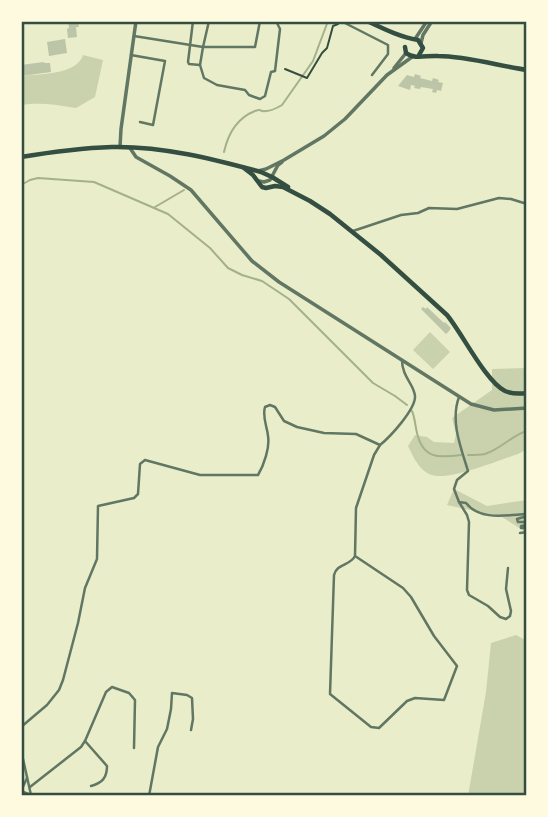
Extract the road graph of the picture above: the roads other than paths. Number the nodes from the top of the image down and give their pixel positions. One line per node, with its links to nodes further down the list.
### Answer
1 (136, 21): 10 (street)
2 (193, 21): 12 (street)
3 (209, 21): 14 (street)
4 (260, 21): 14 (street)
5 (276, 21): 19 (street)
6 (367, 21): 9 (main road)
7 (430, 21): 11 (street); 13 (street)
8 (341, 23): 20 (street)
9 (391, 33): 11 (main road); 15 (main road)
10 (134, 36): 12 (street); 16 (street)
11 (414, 40): 13 (main road); 15 (main road)
12 (189, 45): 14 (street); 19 (street)
13 (422, 45): 17 (main road); 18 (main road)
14 (203, 47): 19 (street)
15 (406, 50): 18 (main road); 22 (street)
16 (131, 55): 24 (street); 25 (street)
17 (440, 55): 18 (main road); 21 (main road)
18 (415, 56): 22 (street)
19 (200, 65)
20 (377, 69): 22 (street); 23 (street)
21 (527, 72)
22 (388, 74): 28 (street)
23 (372, 75)
24 (141, 122)
25 (120, 147): 26 (main road); 27 (main road)
26 (130, 148): 29 (main road); 38 (street)
27 (21, 157)
28 (284, 160): 30 (street); 31 (street)
29 (244, 169): 31 (main road); 34 (main road)
30 (276, 170): 32 (street); 33 (street)
31 (264, 171): 32 (main road); 34 (street)
32 (271, 178): 33 (main road); 34 (street)
33 (279, 181): 35 (main road)
34 (261, 184): 35 (main road)
35 (294, 192): 37 (main road)
36 (527, 204): 37 (street)
37 (353, 231): 39 (main road)
38 (402, 360): 40 (street); 42 (street)
39 (527, 393)
40 (459, 397): 41 (street); 43 (street)
41 (527, 408)
42 (380, 445): 47 (street); 49 (street)
43 (459, 502): 44 (street); 48 (street)
44 (527, 515): 45 (street)
45 (527, 527): 46 (street)
46 (520, 533)
47 (355, 556): 47 (street)
48 (508, 568)
49 (21, 727)
50 (191, 730): 59 (street)
51 (85, 741): 52 (street); 55 (street); 56 (street)
52 (134, 748)
53 (21, 750): 54 (street)
54 (27, 778): 56 (street); 57 (street)
55 (91, 786)
56 (30, 787): 58 (street)
57 (21, 791): 58 (street)
58 (32, 796)
59 (149, 796)

